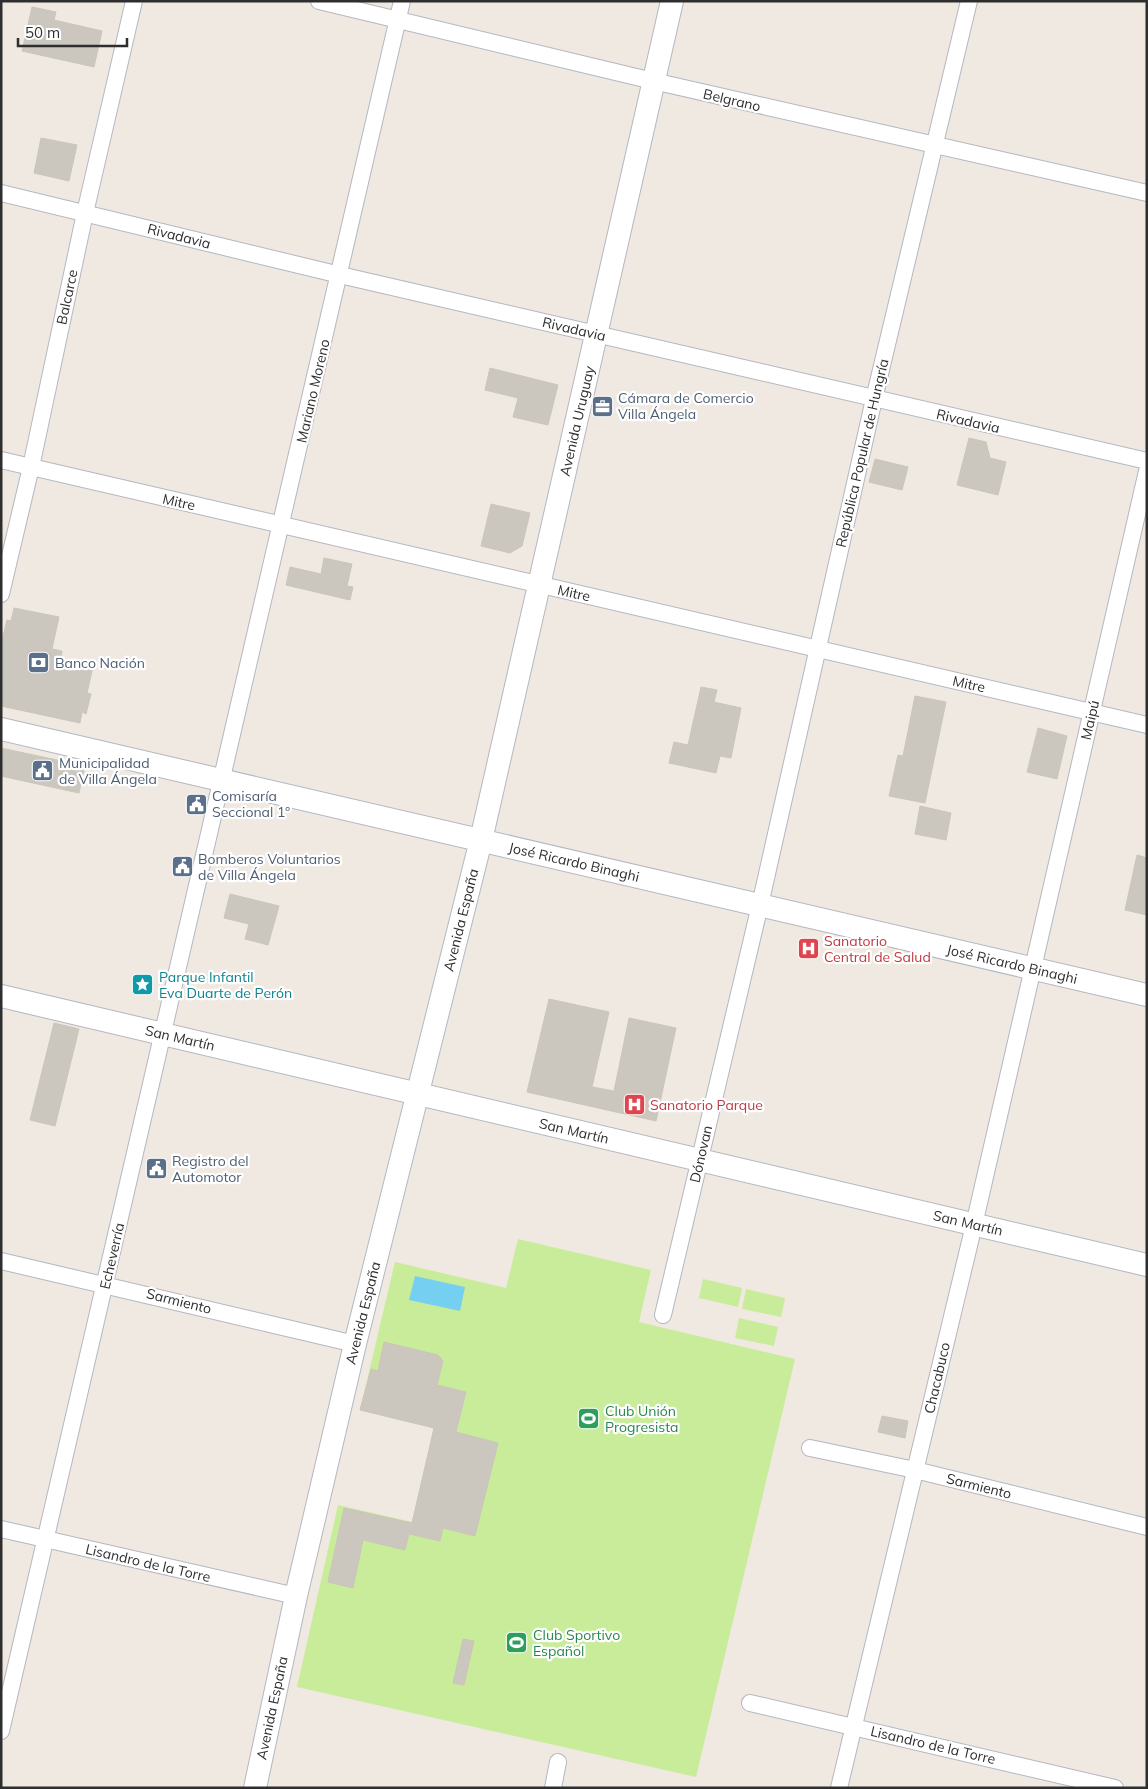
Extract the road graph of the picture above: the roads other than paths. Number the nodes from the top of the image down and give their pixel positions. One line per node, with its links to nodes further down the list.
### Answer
1 (134, 1): 11 (street, Balcarce)
2 (319, 1): 6 (street, Belgrano)
3 (402, 1): 6 (street, Mariano Moreno)
4 (672, 1): 7 (street, Avenida Uruguay)
5 (969, 1): 8 (street, República Popular de Hungría)
6 (398, 20): 7 (street, Belgrano); 12 (street, Mariano Moreno)
7 (653, 81): 8 (street, Belgrano); 13 (street, Avenida Uruguay)
8 (935, 146): 10 (street, Belgrano); 14 (street, República Popular de Hungría)
9 (1, 193): 11 (street, Rivadavia)
10 (1147, 193)
11 (85, 213): 12 (street, Rivadavia); 17 (street, Balcarce)
12 (340, 275): 13 (street, Rivadavia); 19 (street, Mariano Moreno)
13 (597, 335): 14 (street, Rivadavia); 20 (street, Avenida Uruguay)
14 (874, 399): 16 (street, Rivadavia); 22 (street, República Popular de Hungría)
15 (1, 460): 17 (street, Mitre)
16 (1147, 461)
17 (31, 467): 19 (street, Mitre); 21 (street, Balcarce)
18 (1147, 471): 23 (street, Maipú)
19 (280, 526): 20 (street, Mitre); 26 (street, Mariano Moreno)
20 (539, 584): 22 (street, Mitre); 27 (street, Avenida Uruguay)
21 (1, 594)
22 (818, 649): 23 (street, Mitre); 28 (street, República Popular de Hungría)
23 (1091, 712): 24 (street, Mitre); 29 (street, Maipú)
24 (1147, 725)
25 (1, 729): 26 (street, José Ricardo Binaghi)
26 (221, 780): 27 (street, José Ricardo Binaghi); 32 (street, Echeverría)
27 (481, 840): 28 (street, José Ricardo Binaghi); 33 (street, Avenida España)
28 (760, 905): 29 (street, José Ricardo Binaghi); 34 (street, Dónovan)
29 (1032, 968): 30 (street, José Ricardo Binaghi); 35 (street, Chacabuco)
30 (1147, 995)
31 (1, 996): 32 (street, San Martín)
32 (163, 1034): 33 (street, San Martín); 38 (street, Echeverría)
33 (417, 1094): 34 (street, San Martín); 40 (street, Avenida España)
34 (699, 1160): 35 (street, San Martín); 39 (street, Dónovan)
35 (974, 1225): 37 (street, San Martín); 42 (street, Chacabuco)
36 (1, 1261): 38 (street, Sarmiento)
37 (1147, 1265)
38 (106, 1284): 40 (street, Sarmiento); 45 (street, Echeverría)
39 (663, 1315)
40 (355, 1344): 46 (street, Avenida España)
41 (810, 1448): 42 (street, Sarmiento)
42 (916, 1470): 43 (street, Sarmiento); 48 (street, Chacabuco)
43 (1147, 1526)
44 (1, 1529): 45 (street, Lisandro de la Torre)
45 (46, 1540): 46 (street, Lisandro de la Torre); 49 (street, Echeverría)
46 (296, 1596): 51 (street, Avenida España)
47 (750, 1703): 48 (street, Lisandro de la Torre)
48 (853, 1726): 53 (street, Chacabuco); 54 (street, Lisandro de la Torre)
49 (1, 1731)
50 (558, 1762): 52 (street)
51 (255, 1788)
52 (553, 1788)
53 (839, 1788)
54 (1116, 1788)

